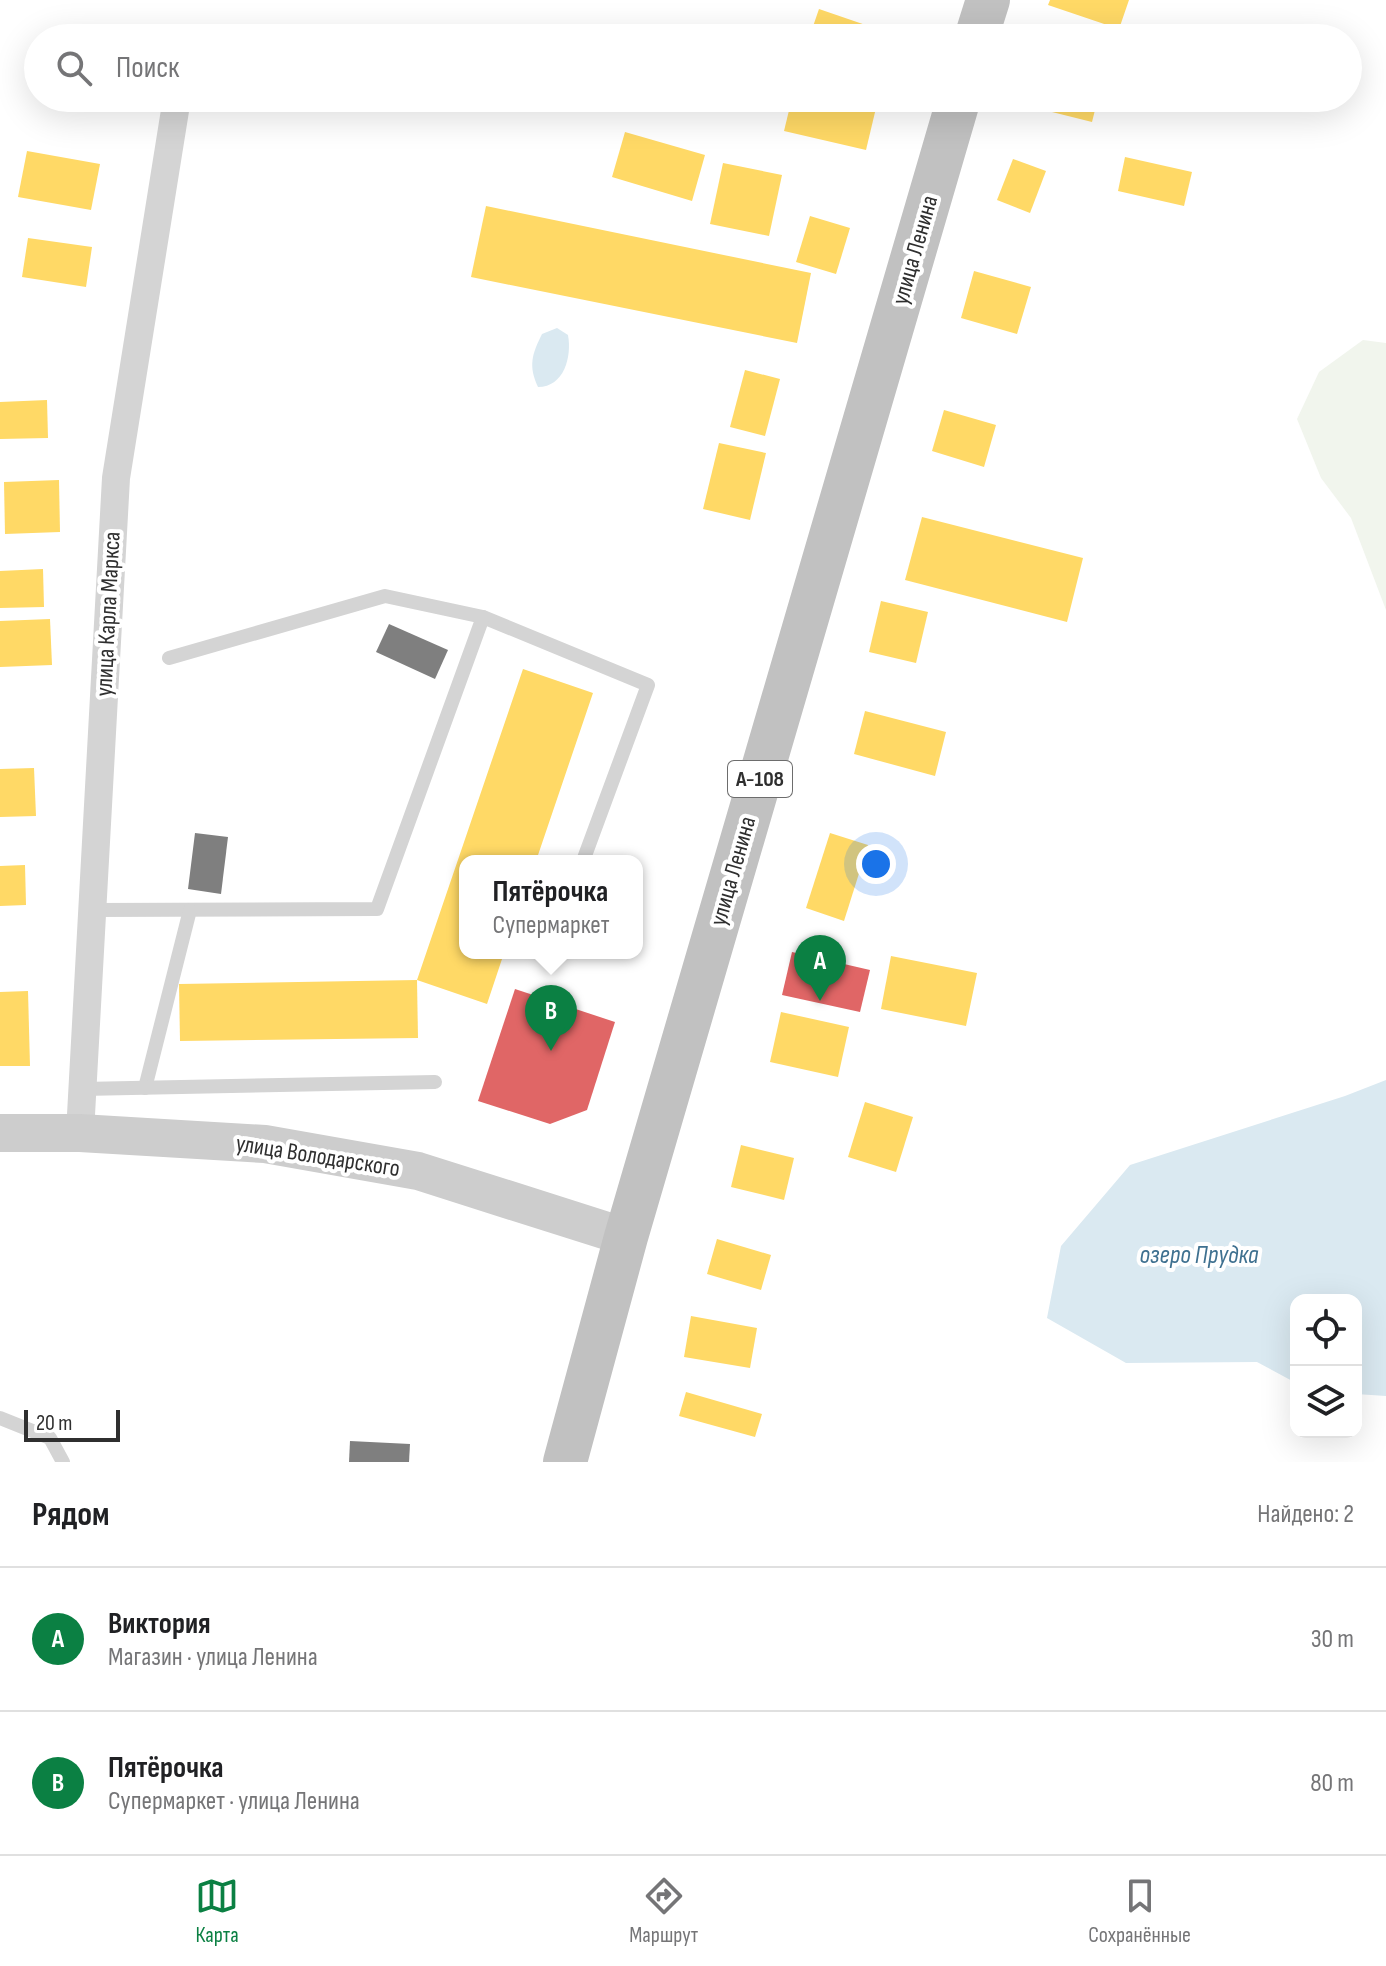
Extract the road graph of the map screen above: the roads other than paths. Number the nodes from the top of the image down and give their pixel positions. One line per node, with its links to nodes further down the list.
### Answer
1 (988, 0): 2 (highway)
2 (980, 24)
3 (175, 112): 8 (street, улица Карла Маркса)
4 (955, 112): 15 (highway, улица Ленина / А-108)
5 (483, 617): 6 (lane); 7 (lane); 9 (lane)
6 (169, 658)
7 (585, 855)
8 (92, 910): 9 (lane); 12 (street, улица Карла Маркса)
9 (190, 910): 11 (lane)
10 (435, 1082): 11 (lane)
11 (145, 1088): 12 (lane)
12 (82, 1089): 14 (street, улица Карла Маркса)
13 (0, 1133): 14 (street, улица Володарского)
14 (80, 1133): 15 (street, улица Володарского)
15 (626, 1237): 18 (highway, улица Ленина / А-108)
16 (0, 1418): 17 (lane)
17 (63, 1462)
18 (565, 1462)

